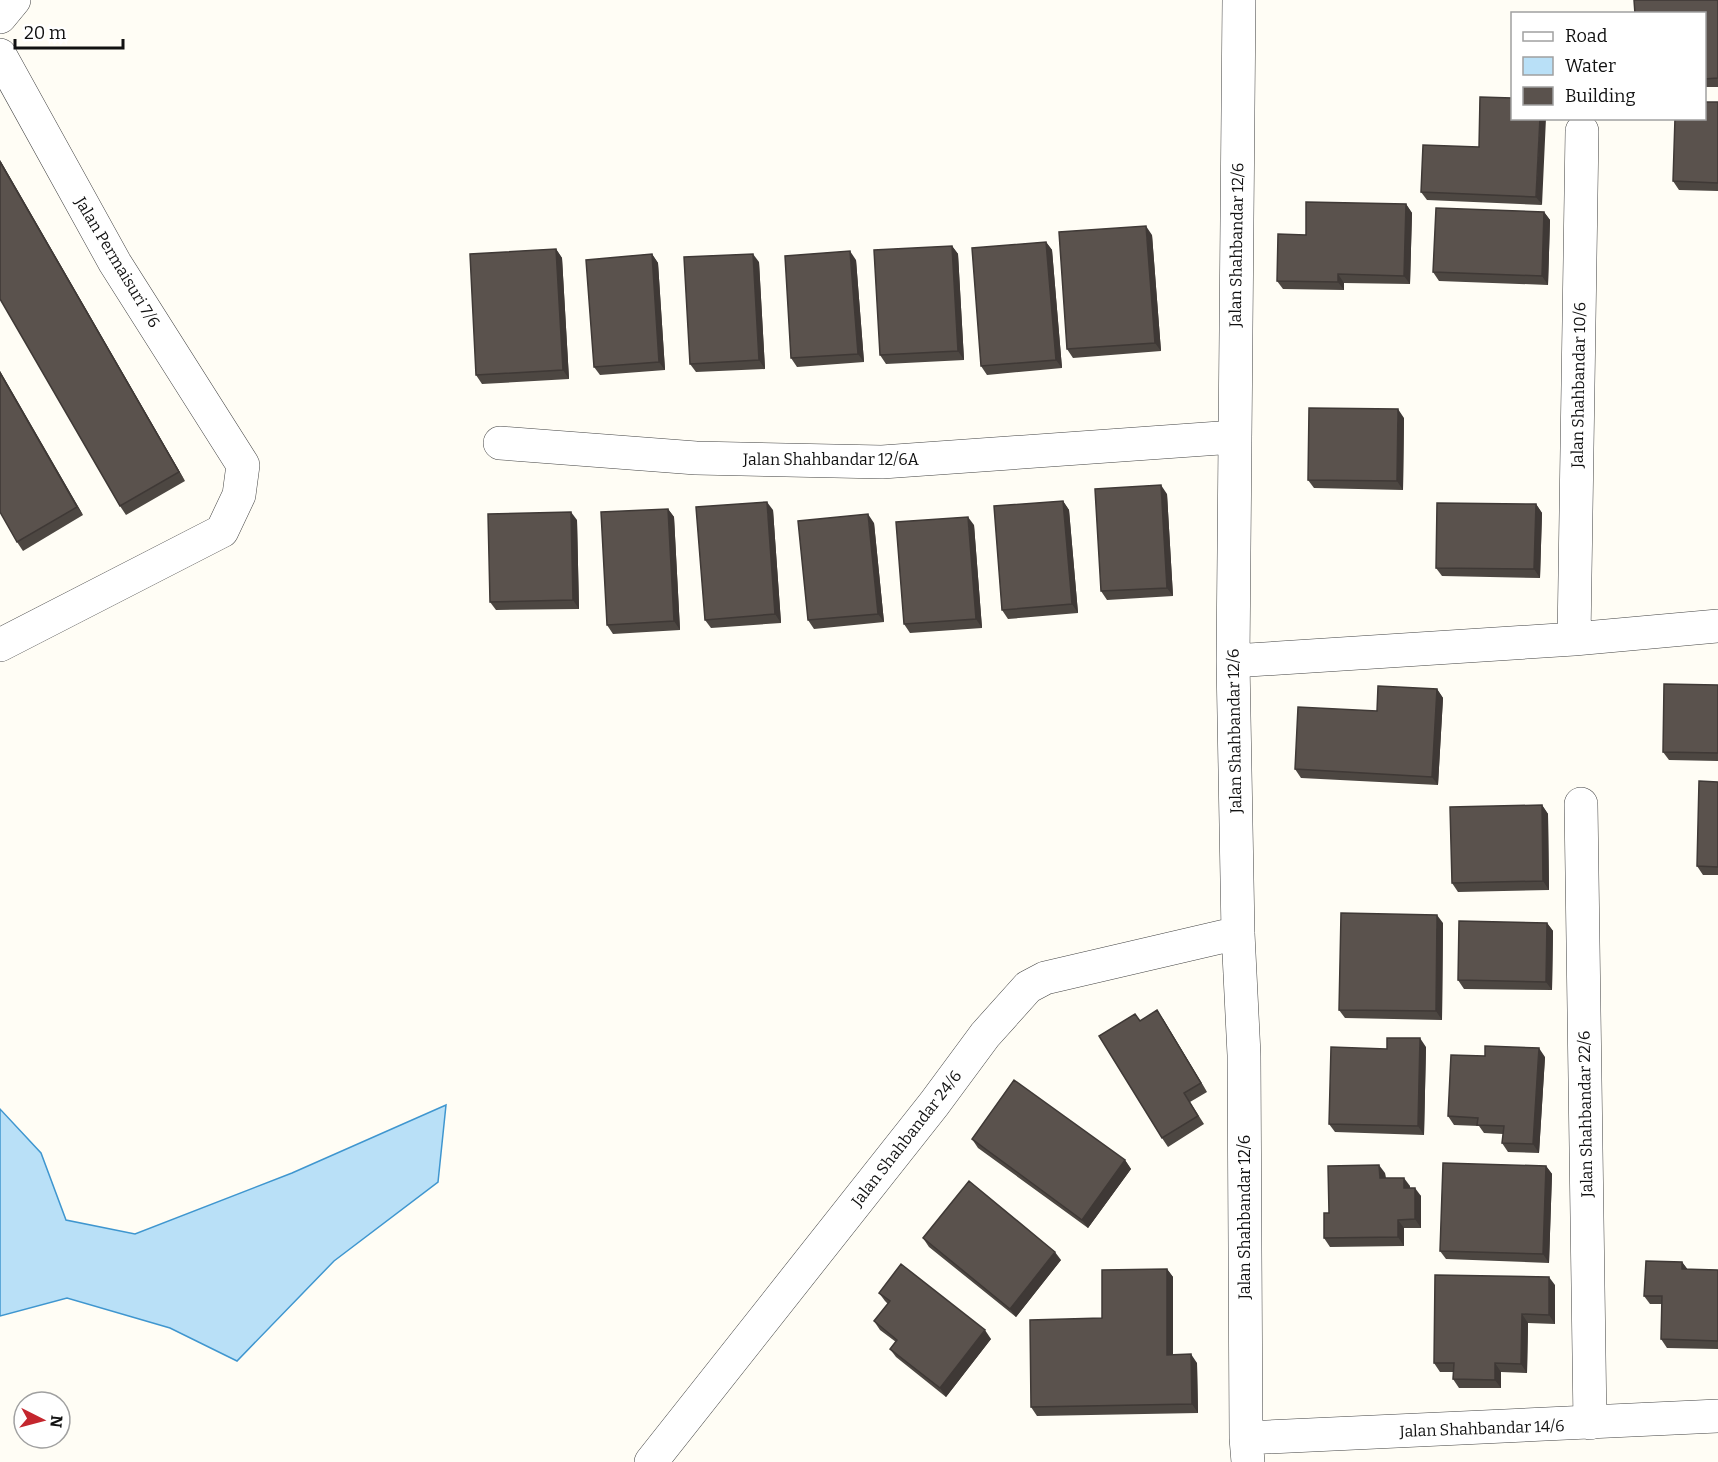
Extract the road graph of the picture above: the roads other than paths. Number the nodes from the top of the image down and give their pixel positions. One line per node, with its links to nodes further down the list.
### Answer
1 (14, 0): 3 (street)
2 (1239, 0): 6 (street, Jalan Shahbandar 12/6)
3 (0, 17)
4 (0, 55): 10 (street, Jalan Permaisuri 7/6)
5 (1582, 131): 9 (street, Jalan Shahbandar 10/6)
6 (1234, 437): 7 (street, Jalan Shahbandar 12/6A); 11 (street, Jalan Shahbandar 12/6)
7 (500, 443)
8 (1718, 626): 9 (street)
9 (1574, 639): 11 (street)
10 (1, 643)
11 (1233, 662): 13 (street, Jalan Shahbandar 12/6)
12 (1581, 804): 15 (street, Jalan Shahbandar 22/6)
13 (1238, 933): 16 (street, Jalan Shahbandar 12/6); 17 (street, Jalan Shahbandar 24/6)
14 (1718, 1416): 15 (street, Jalan Shahbandar 14/6)
15 (1590, 1424): 16 (street, Jalan Shahbandar 14/6)
16 (1247, 1450)
17 (651, 1462)

